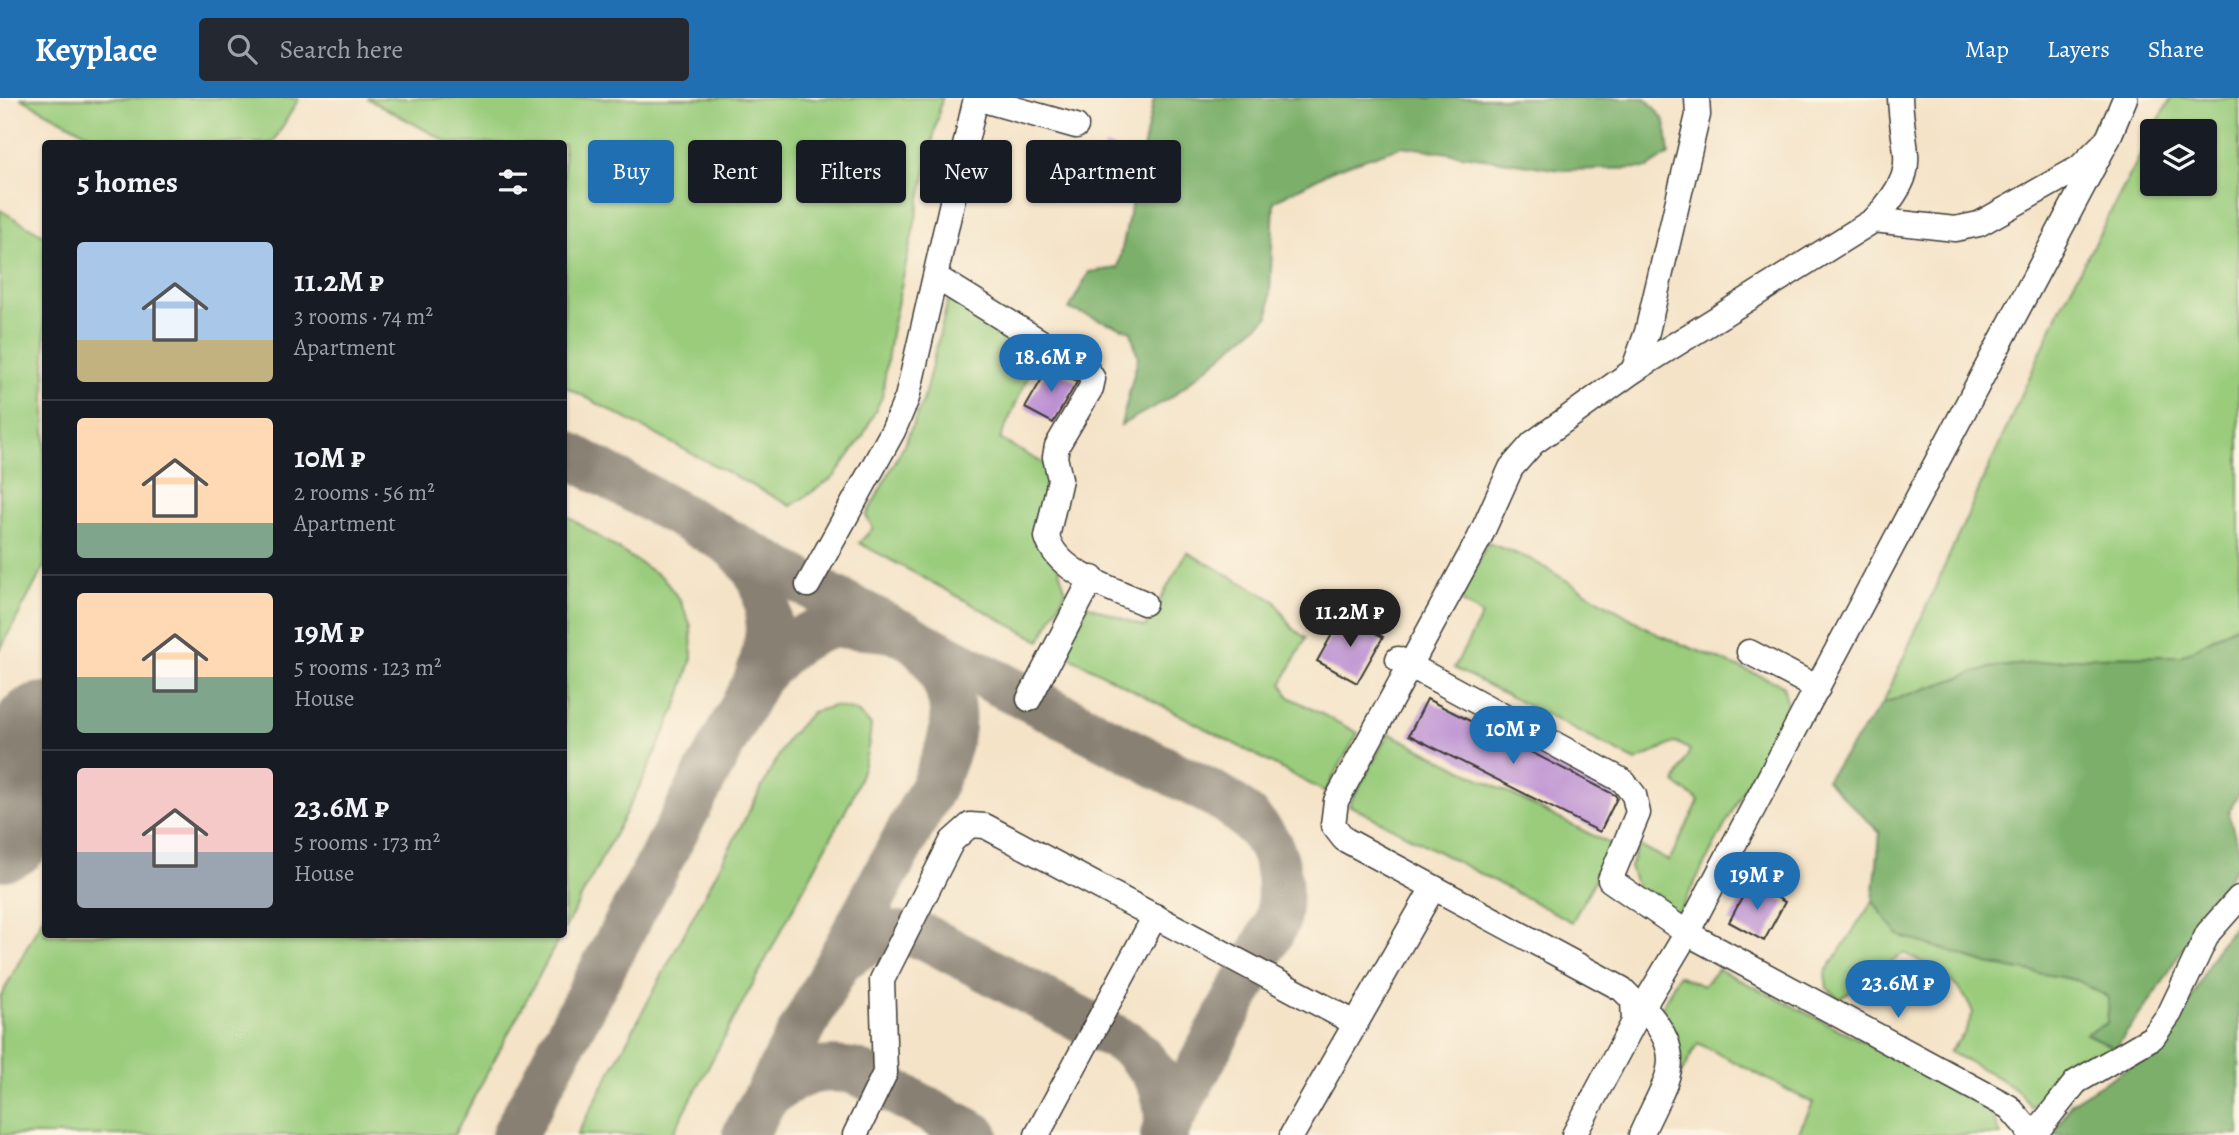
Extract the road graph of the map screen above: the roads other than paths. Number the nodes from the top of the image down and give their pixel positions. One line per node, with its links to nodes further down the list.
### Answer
1 (976, 98): 5 (street); 8 (street)
2 (1698, 98): 9 (street)
3 (1900, 98): 7 (street)
4 (2125, 98): 6 (street)
5 (1076, 126)
6 (2108, 139): 7 (street); 15 (street)
7 (1874, 220): 9 (street)
8 (936, 276): 10 (street); 11 (street)
9 (1633, 371): 14 (street)
10 (1092, 578): 12 (street); 16 (street)
11 (808, 584)
12 (1144, 603)
13 (1749, 652): 15 (street)
14 (1405, 662): 17 (street); 20 (street)
15 (1818, 688): 20 (street)
16 (1029, 699)
17 (1433, 888): 21 (street); 22 (street)
18 (2239, 898): 28 (street)
19 (1155, 916): 22 (street); 23 (street); 24 (street)
20 (1687, 933): 21 (street); 28 (street)
21 (1639, 1015): 26 (street); 27 (street)
22 (1355, 1023): 25 (street)
23 (855, 1135)
24 (1037, 1135)
25 (1292, 1135)
26 (1574, 1135)
27 (1642, 1135)
28 (2031, 1135)

